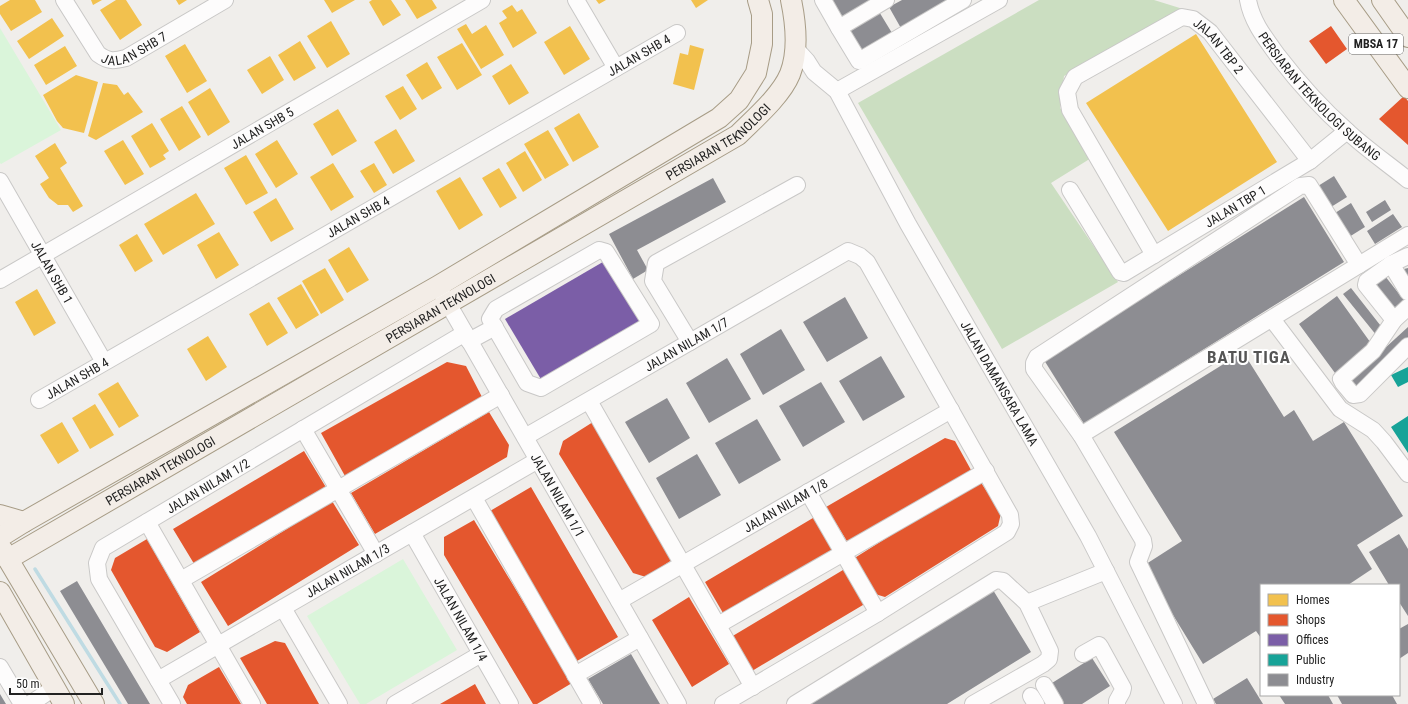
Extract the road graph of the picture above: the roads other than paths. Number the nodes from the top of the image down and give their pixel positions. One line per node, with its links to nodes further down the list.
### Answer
1 (64, 0): 2 (street, JALAN SHB 7)
2 (225, 0)
3 (482, 0): 32 (street, JALAN SHB 5)
4 (576, 0): 18 (street)
5 (758, 0): 37 (main road, PERSIARAN TEKNOLOGI)
6 (791, 0): 17 (main road, PERSIARAN TEKNOLOGI)
7 (823, 0): 14 (street)
8 (886, 0): 14 (street)
9 (963, 0): 19 (street)
10 (1248, 0): 24 (street, PERSIARAN TEKNOLOGI SUBANG)
11 (1344, 0): 22 (main road, MBSA 17)
12 (1382, 0): 16 (main road, MBSA 17)
13 (996, 1): 19 (street)
14 (839, 28): 19 (street)
15 (677, 33): 18 (street, JALAN SHB 4)
16 (1408, 37)
17 (795, 48): 20 (street, JALAN DAMANSARA LAMA); 21 (main road, PERSIARAN TEKNOLOGI)
18 (616, 68): 47 (street, JALAN SHB 4)
19 (862, 68): 23 (street)
20 (814, 72): 21 (street); 23 (street, JALAN DAMANSARA LAMA)
21 (790, 74): 39 (main road, PERSIARAN TEKNOLOGI)
22 (1408, 88)
23 (837, 91): 71 (street, JALAN DAMANSARA LAMA)
24 (1346, 131): 25 (street, JALAN TBP 1); 26 (street, PERSIARAN TEKNOLOGI SUBANG)
25 (1310, 161): 31 (street, JALAN TBP 1); 31 (street, JALAN TBP 2)
26 (1408, 180)
27 (0, 181): 32 (street, JALAN SHB 1)
28 (797, 185): 45 (street)
29 (1070, 190): 31 (street, JALAN TBP 1)
30 (1408, 235): 35 (street)
31 (1154, 255)
32 (43, 256): 36 (street, JALAN SHB 5); 47 (street, JALAN SHB 1)
33 (1408, 256): 34 (street)
34 (1391, 264): 38 (street); 42 (street)
35 (1359, 265): 41 (street); 53 (street)
36 (0, 280)
37 (438, 286): 39 (street, JALAN NILAM 1/1); 62 (main road, PERSIARAN TEKNOLOGI)
38 (1408, 292)
39 (448, 304): 44 (street, JALAN NILAM 1/1); 66 (main road, PERSIARAN TEKNOLOGI)
40 (1408, 307): 42 (street)
41 (1272, 318): 53 (street); 57 (street)
42 (1394, 320): 46 (street)
43 (495, 327): 43 (street); 44 (street, JALAN NILAM 1/2)
44 (467, 337): 48 (street, JALAN NILAM 1/1); 52 (street, JALAN NILAM 1/2)
45 (690, 342): 50 (street, JALAN NILAM 1/7); 51 (street, JALAN NILAM 1/7)
46 (1408, 346)
47 (104, 362): 49 (street, JALAN SHB 4)
48 (501, 395): 54 (street, JALAN NILAM 1/1); 58 (street)
49 (39, 400)
50 (589, 401): 54 (street, JALAN NILAM 1/7); 70 (street)
51 (951, 410): 56 (street); 59 (street, JALAN NILAM 1/8)
52 (303, 429): 58 (street); 63 (street, JALAN NILAM 1/2)
53 (1081, 435): 106 (street)
54 (525, 438): 55 (street, JALAN NILAM 1/1)
55 (538, 460): 60 (street, JALAN NILAM 1/3); 75 (street, JALAN NILAM 1/1)
56 (986, 471): 67 (street); 78 (street)
57 (1408, 474)
58 (338, 489): 69 (street); 72 (street)
59 (808, 492): 67 (street); 70 (street, JALAN NILAM 1/8)
60 (474, 498): 64 (street, JALAN NILAM 1/3); 85 (street)
61 (0, 515): 62 (main road)
62 (24, 522): 65 (main road, PERSIARAN TEKNOLOGI)
63 (147, 522): 72 (street); 86 (street, JALAN NILAM 1/2)
64 (412, 533): 69 (street, JALAN NILAM 1/3); 82 (street, JALAN NILAM 1/4)
65 (0, 537)
66 (41, 540): 68 (main road, PERSIARAN TEKNOLOGI); 73 (main road)
67 (844, 553): 78 (street); 79 (street)
68 (3, 554): 73 (main road)
69 (376, 554): 77 (street, JALAN NILAM 1/3)
70 (683, 564): 75 (street, JALAN NILAM 1/8); 79 (street)
71 (1106, 571): 76 (street); 90 (street, JALAN DAMANSARA LAMA)
72 (181, 580): 81 (street)
73 (22, 583): 93 (main road)
74 (2, 591): 89 (main road)
75 (619, 601): 80 (street, JALAN NILAM 1/1)
76 (1026, 602): 102 (street); 103 (street)
77 (284, 608): 81 (street, JALAN NILAM 1/3); 96 (street)
78 (878, 613): 88 (street)
79 (718, 625): 88 (street)
80 (640, 638): 85 (street); 100 (street, JALAN NILAM 1/1)
81 (218, 645): 86 (street, JALAN NILAM 1/3); 95 (street)
82 (481, 654): 97 (street); 98 (street, JALAN NILAM 1/4)
83 (1083, 654): 105 (street)
84 (0, 667): 91 (street)
85 (575, 675): 99 (street)
86 (158, 680): 94 (street, JALAN NILAM 1/2)
87 (1044, 685): 104 (street)
88 (753, 686): 101 (street)
89 (59, 696): 92 (street)
90 (1171, 703)
91 (22, 704)
92 (30, 704)
93 (94, 704)
94 (172, 704)
95 (252, 704)
96 (339, 704)
97 (395, 704)
98 (510, 704)
99 (592, 704)
100 (678, 704)
101 (723, 704)
102 (795, 704)
103 (973, 704)
104 (1055, 704)
105 (1117, 704)
106 (1206, 704)

